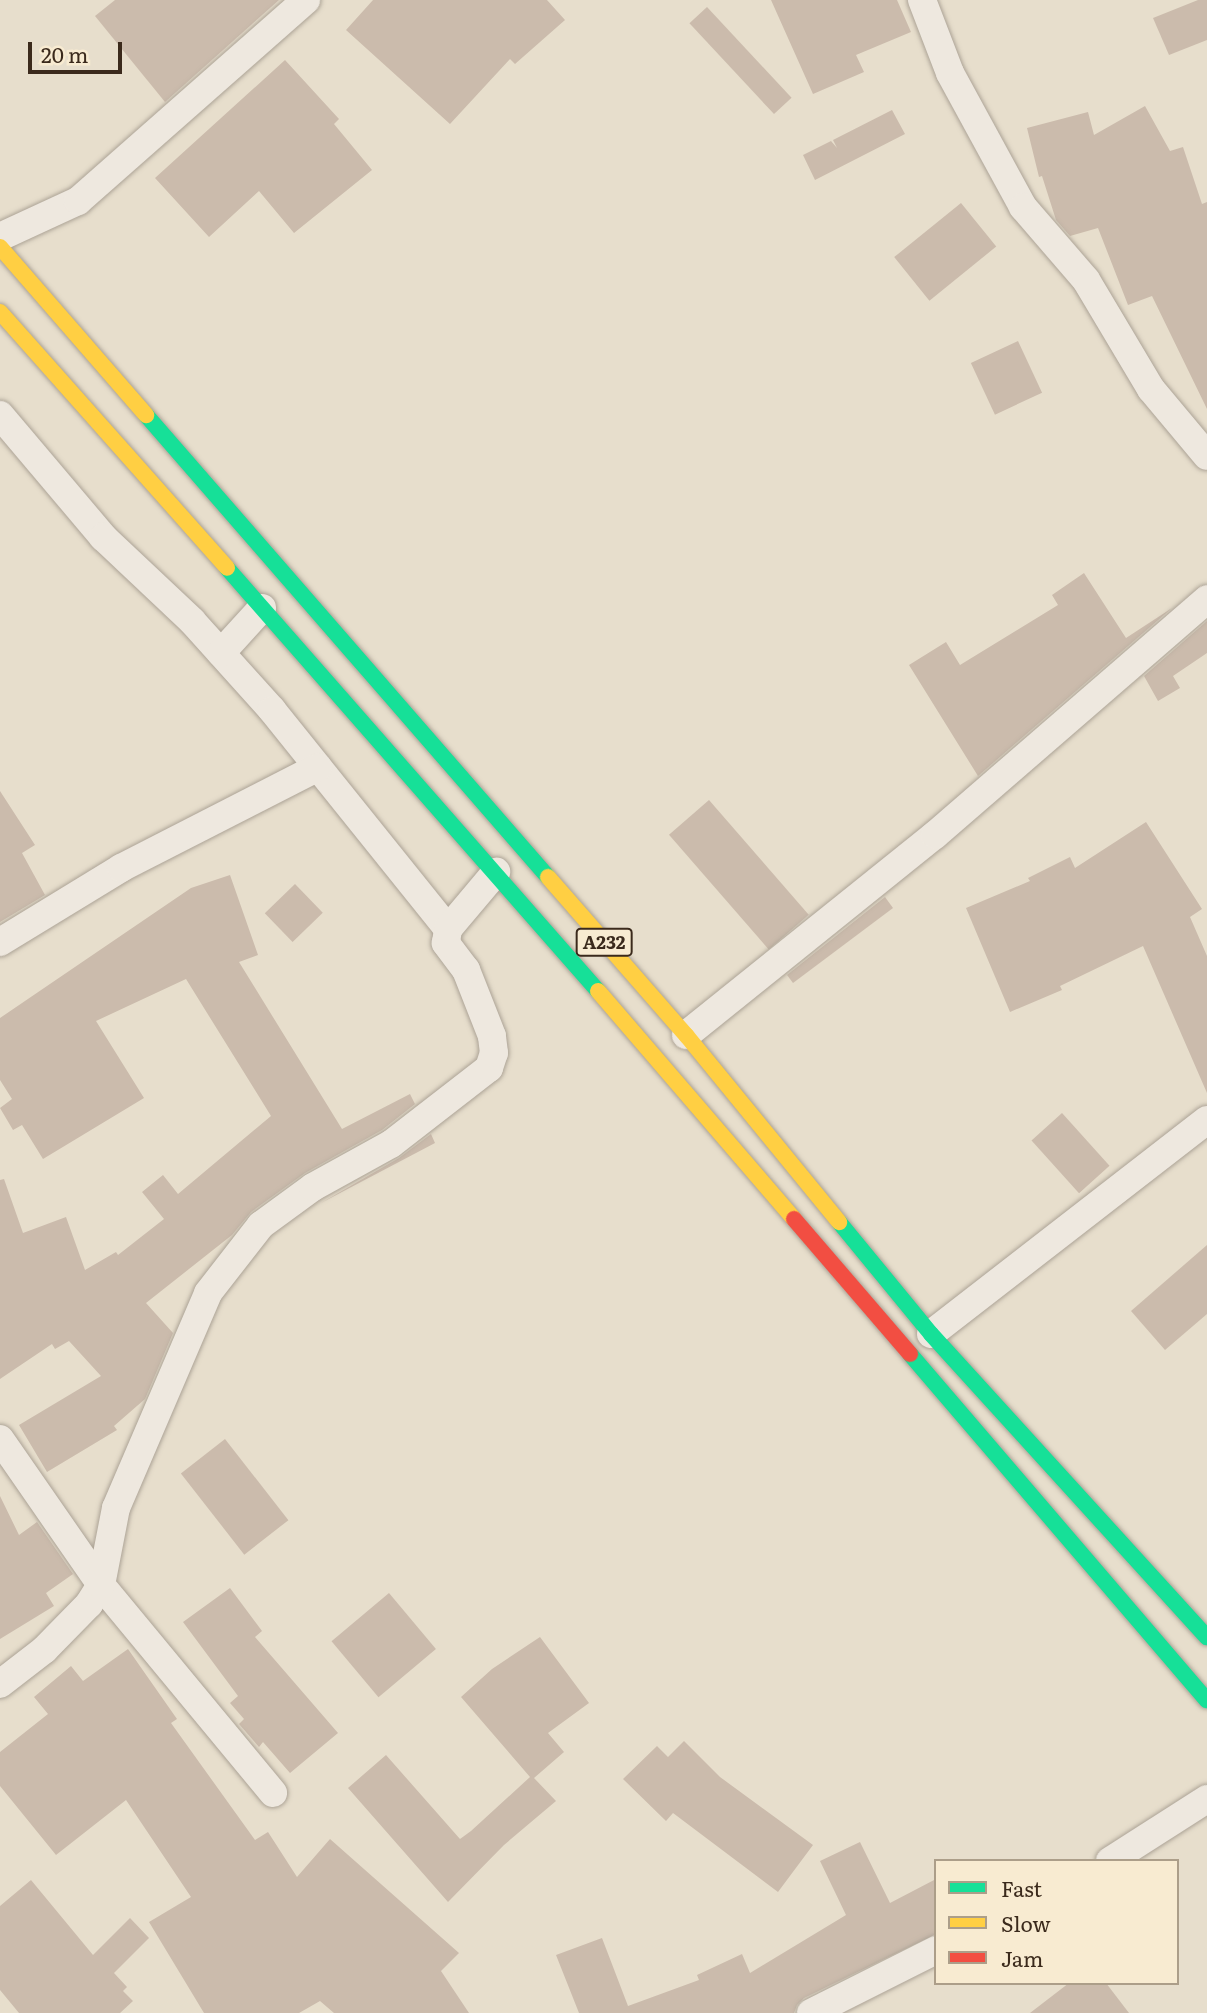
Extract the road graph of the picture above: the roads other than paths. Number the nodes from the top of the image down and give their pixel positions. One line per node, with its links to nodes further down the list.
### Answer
1 (306, 0): 3 (street)
2 (922, 0): 7 (street)
3 (0, 237)
4 (0, 247): 11 (highway, A232)
5 (0, 312): 9 (highway, A232)
6 (0, 415): 10 (street)
7 (1207, 456)
8 (1207, 599): 16 (street)
9 (262, 608): 10 (street); 11 (highway, A232)
10 (221, 653): 12 (street)
11 (399, 735): 13 (highway, A232); 16 (highway, A232)
12 (318, 768): 14 (street); 15 (street)
13 (496, 872): 14 (street); 23 (highway, A232)
14 (448, 929): 20 (street)
15 (0, 942)
16 (685, 1035): 18 (highway, A232)
17 (1207, 1120): 18 (street)
18 (931, 1334): 21 (highway, A232)
19 (0, 1439): 20 (street)
20 (101, 1586): 22 (street); 24 (street)
21 (1207, 1637)
22 (0, 1684)
23 (1207, 1700)
24 (273, 1793)
25 (1207, 1799): 26 (street)
26 (1113, 1859)
27 (934, 1951): 28 (street)
28 (811, 2013)

